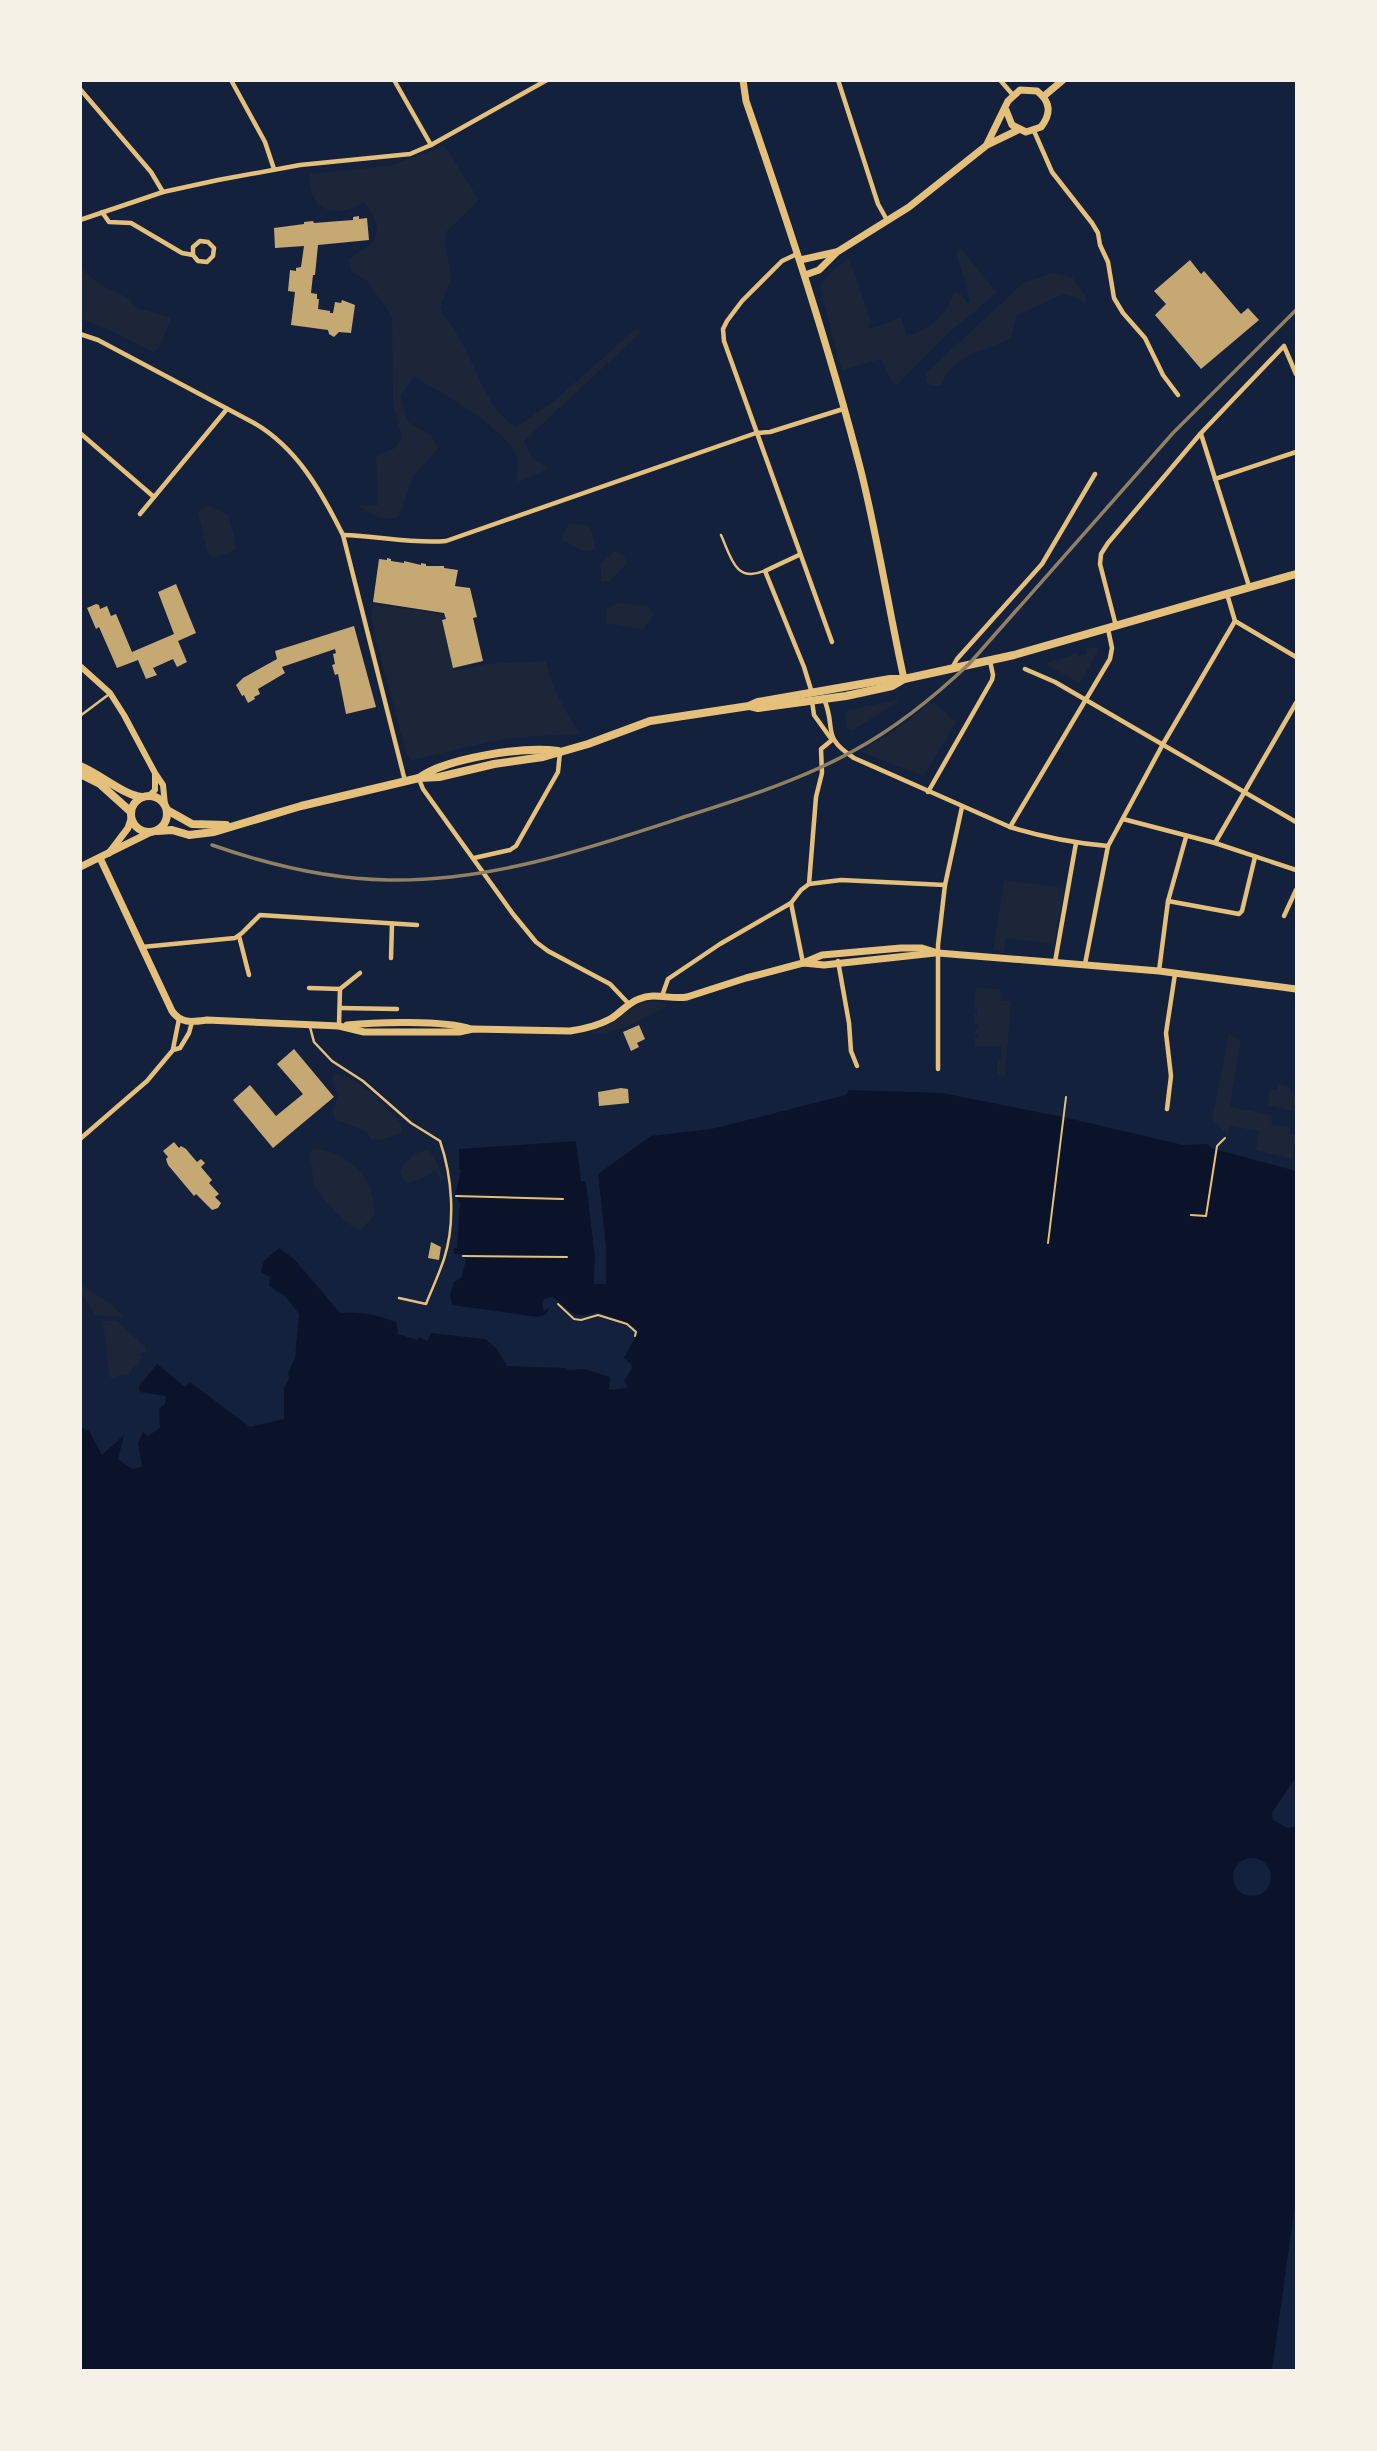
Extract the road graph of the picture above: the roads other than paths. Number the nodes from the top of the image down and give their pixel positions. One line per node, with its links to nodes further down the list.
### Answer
1 (231, 80): 18 (street)
2 (394, 80): 16 (street)
3 (529, 80): 9 (street)
4 (547, 80): 9 (street)
5 (743, 80): 25 (main road)
6 (838, 80): 22 (street)
7 (1000, 80): 11 (street)
8 (1063, 80): 12 (main road)
9 (533, 88): 16 (street)
10 (80, 89): 19 (street)
11 (1013, 95): 12 (main road); 13 (main road)
12 (1044, 96): 15 (main road)
13 (1006, 110): 14 (main road); 17 (main road)
14 (1018, 130): 15 (main road); 17 (main road)
15 (1034, 131): 29 (street)
16 (431, 145): 18 (street)
17 (987, 145): 22 (main road)
18 (274, 169): 19 (street)
19 (163, 192): 20 (street)
20 (102, 212): 21 (street); 24 (street)
21 (80, 220)
22 (887, 221): 23 (main road)
23 (837, 252): 25 (main road); 26 (main road)
24 (193, 255): 24 (street)
25 (799, 257): 26 (main road); 33 (street)
26 (805, 275): 31 (main road)
27 (80, 334): 30 (street)
28 (1297, 374): 34 (street)
29 (1178, 395)
30 (227, 409): 38 (street); 40 (street)
31 (844, 409): 33 (street); 55 (main road)
32 (80, 433): 38 (street)
33 (756, 433): 40 (street); 42 (street)
34 (1201, 433): 37 (street); 48 (street)
35 (1297, 452): 37 (street)
36 (1095, 474): 53 (street)
37 (1215, 479): 45 (street)
38 (154, 497): 39 (street)
39 (140, 514)
40 (343, 534): 69 (street)
41 (721, 535): 43 (lane)
42 (799, 555): 43 (street); 49 (street)
43 (765, 570): 57 (street)
44 (1297, 574): 45 (main road)
45 (1249, 588): 46 (main road)
46 (1227, 594): 47 (street); 48 (main road)
47 (1235, 621): 50 (street); 63 (street)
48 (1112, 628): 51 (main road); 59 (street)
49 (832, 642)
50 (1297, 657)
51 (990, 661): 53 (main road); 70 (street)
52 (80, 666): 56 (street)
53 (952, 668): 55 (main road)
54 (1025, 669): 59 (street)
55 (904, 679): 57 (main road); 58 (main road)
56 (110, 693): 61 (lane); 66 (street)
57 (813, 696): 58 (main road); 62 (street); 64 (main road)
58 (825, 700): 62 (street)
59 (1085, 700): 63 (street); 79 (street)
60 (1297, 702): 71 (street)
61 (80, 716)
62 (832, 740): 70 (street); 90 (street)
63 (1163, 744): 71 (street); 76 (street)
64 (560, 751): 68 (main road); 87 (street)
65 (80, 766): 72 (main road)
66 (155, 773): 72 (street); 73 (street)
67 (80, 774): 75 (main road)
68 (419, 778): 69 (main road); 87 (street)
69 (405, 782): 78 (main road)
70 (928, 792): 74 (street)
71 (1245, 792): 77 (street); 82 (street)
72 (146, 796): 73 (main road); 75 (main road)
73 (166, 807): 78 (main road); 80 (main road)
74 (962, 807): 79 (street); 91 (street)
75 (131, 816): 80 (main road); 85 (main road)
76 (1123, 819): 81 (street); 84 (street)
77 (1297, 821)
78 (236, 825): 80 (main road)
79 (1010, 827): 83 (street)
80 (154, 832): 85 (main road)
81 (1186, 837): 82 (street); 93 (street)
82 (1215, 843): 86 (street)
83 (1076, 844): 84 (street); 104 (street)
84 (1108, 846): 106 (street)
85 (104, 857): 88 (main road); 99 (main road)
86 (1255, 857): 89 (street); 93 (street)
87 (474, 858): 115 (street)
88 (80, 867)
89 (1297, 870)
90 (809, 884): 91 (street); 94 (street)
91 (945, 885): 101 (street)
92 (1297, 890): 95 (street)
93 (1168, 901): 107 (street)
94 (791, 903): 103 (street); 114 (street)
95 (1284, 916)
96 (392, 924): 97 (street); 98 (street); 102 (street)
97 (417, 925)
98 (239, 936): 99 (street); 110 (street)
99 (142, 947): 118 (main road)
100 (837, 953): 101 (main road); 103 (main road); 105 (street)
101 (938, 953): 104 (main road); 105 (main road); 124 (street)
102 (391, 958)
103 (803, 962): 105 (main road); 114 (main road)
104 (1055, 962): 106 (main road)
105 (838, 963): 123 (street)
106 (1085, 964): 107 (main road)
107 (1159, 971): 109 (main road)
108 (360, 973): 112 (street)
109 (1175, 974): 113 (main road); 125 (street)
110 (249, 975)
111 (309, 988): 112 (street)
112 (340, 989): 116 (street)
113 (1297, 989)
114 (662, 996): 115 (main road)
115 (629, 1004): 121 (main road)
116 (340, 1008): 117 (street); 121 (street)
117 (397, 1009)
118 (178, 1019): 119 (main road); 122 (street)
119 (192, 1022): 120 (main road); 122 (street)
120 (309, 1025): 121 (main road); 127 (lane)
121 (340, 1026)
122 (173, 1050): 126 (street)
123 (857, 1066)
124 (938, 1069)
125 (1167, 1109)
126 (80, 1139)
127 (399, 1298)

